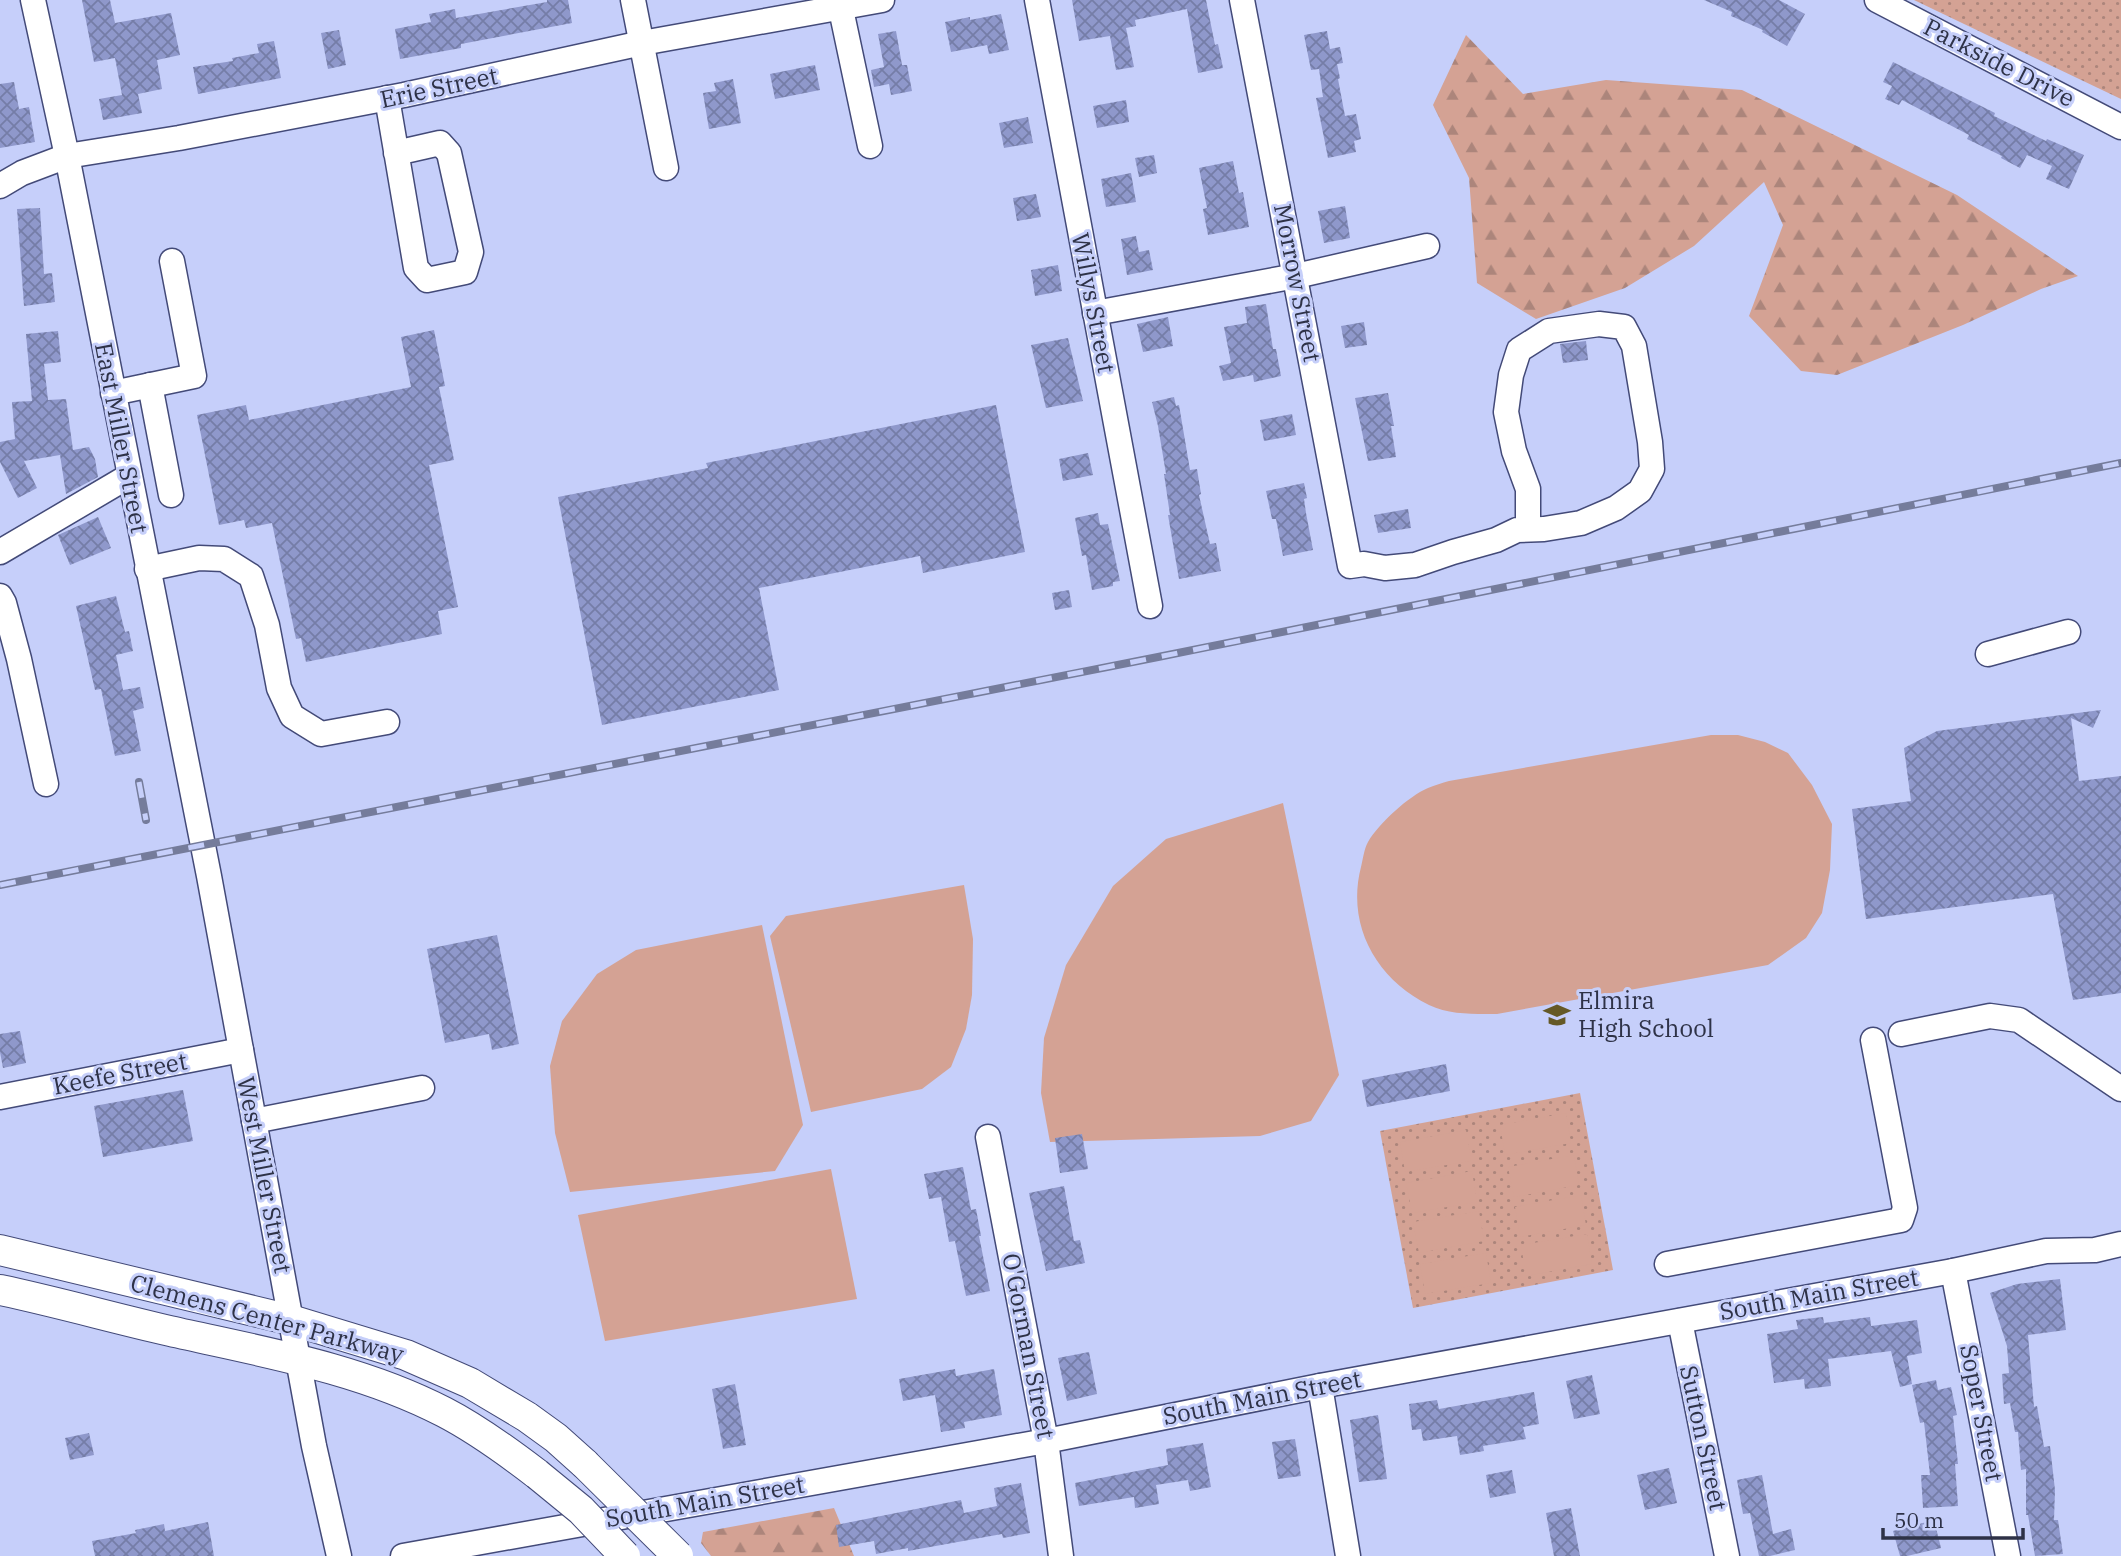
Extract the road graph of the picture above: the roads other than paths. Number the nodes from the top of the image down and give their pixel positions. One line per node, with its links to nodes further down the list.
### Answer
1 (33, 0): 13 (street, East Miller Street)
2 (633, 0): 8 (street)
3 (882, 0): 7 (street, Erie Street)
4 (1037, 0): 19 (street, Willys Street)
5 (1242, 0): 18 (street, Morrow Street)
6 (1877, 0): 10 (street, Parkside Drive)
7 (840, 4): 8 (street, Erie Street); 11 (street)
8 (642, 43): 9 (street, Erie Street); 14 (street)
9 (387, 99): 12 (street); 13 (street, Erie Street)
10 (2121, 127)
11 (870, 146)
12 (396, 153): 12 (street)
13 (66, 156): 15 (street, Erie Street); 21 (street, East Miller Street)
14 (666, 168)
15 (0, 186)
16 (1427, 246): 18 (street)
17 (172, 261): 20 (street)
18 (1296, 276): 19 (street); 24 (street, Morrow Street)
19 (1095, 313): 28 (street, Willys Street)
20 (150, 385): 21 (street); 23 (street)
21 (113, 393): 22 (street, East Miller Street)
22 (129, 477): 25 (street); 26 (street, East Miller Street)
23 (171, 495)
24 (1528, 529): 24 (street)
25 (0, 552)
26 (147, 569): 31 (street); 33 (street, East Miller Street)
27 (0, 596): 32 (street)
28 (1150, 607)
29 (2068, 632): 30 (street)
30 (1988, 654)
31 (387, 722)
32 (46, 784)
33 (209, 876): 36 (street, West Miller Street)
34 (1901, 1034): 38 (street)
35 (1873, 1040): 44 (street)
36 (241, 1050): 39 (street, Keefe Street); 40 (street, West Miller Street)
37 (422, 1088): 40 (street)
38 (2121, 1090)
39 (0, 1097)
40 (254, 1121): 47 (street, West Miller Street)
41 (988, 1137): 51 (street, O'Gorman Street)
42 (2121, 1244): 45 (street, South Main Street)
43 (0, 1250): 47 (main road, Clemens Center Parkway)
44 (1667, 1264)
45 (1953, 1271): 48 (street, South Main Street); 59 (street, Soper Street)
46 (0, 1290): 49 (main road, Clemens Center Parkway)
47 (291, 1320): 49 (street, West Miller Street); 55 (main road, Clemens Center Parkway, bridge)
48 (1679, 1321): 50 (street, South Main Street); 58 (street, Sutton Street)
49 (298, 1359): 52 (street, West Miller Street); 54 (main road, Clemens Center Parkway, bridge)
50 (1320, 1386): 51 (street, South Main Street); 57 (street)
51 (1046, 1441): 53 (street, South Main Street); 56 (street, O'Gorman Street)
52 (339, 1556)
53 (403, 1556)
54 (625, 1556)
55 (678, 1556)
56 (1061, 1556)
57 (1348, 1556)
58 (1727, 1556)
59 (2008, 1556)

